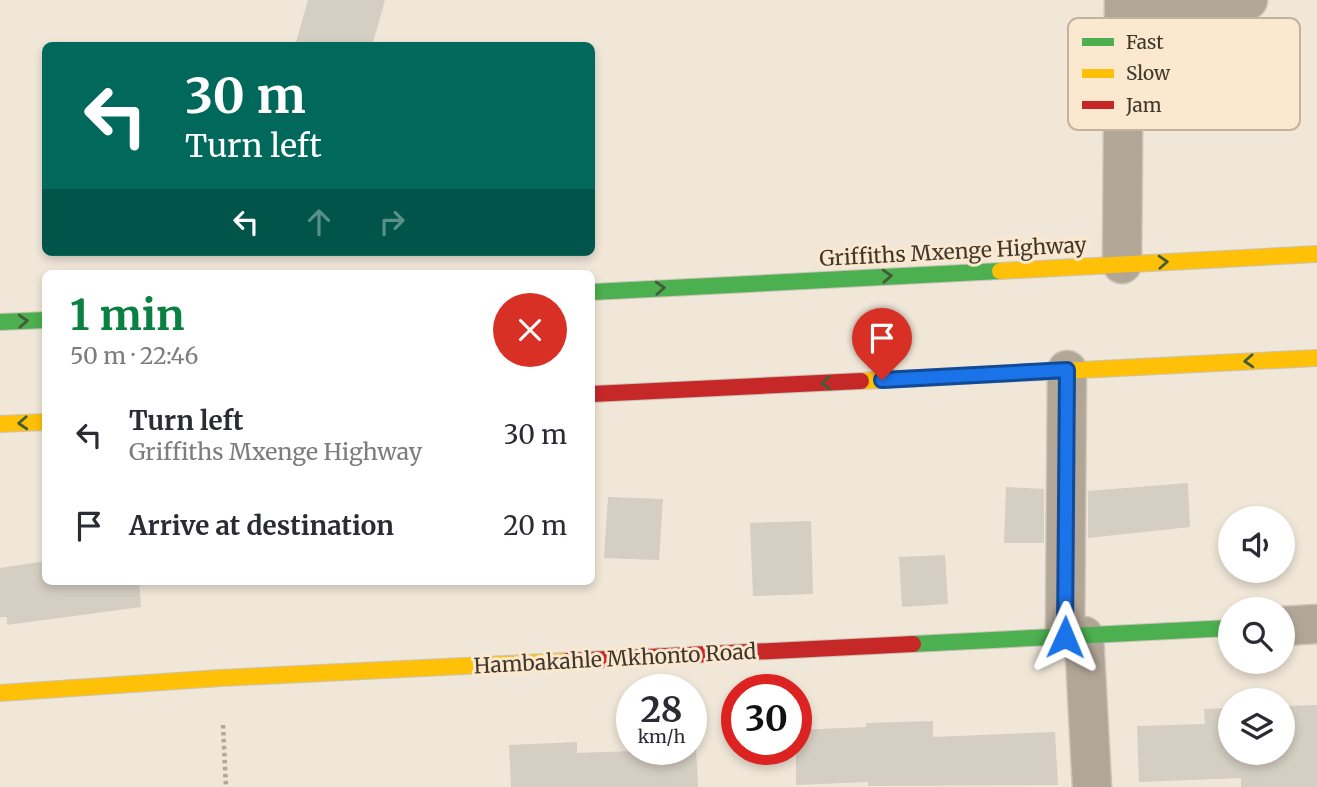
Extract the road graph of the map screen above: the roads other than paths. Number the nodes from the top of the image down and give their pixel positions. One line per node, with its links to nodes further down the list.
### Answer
1 (1248, 0): 2 (street)
2 (1124, 3)
3 (1123, 130): 5 (street)
4 (1317, 254): 5 (street, Griffiths Mxenge Highway, one-way to 4)
5 (1122, 264): 6 (street, Griffiths Mxenge Highway, one-way to 5)
6 (595, 292)
7 (42, 320): 8 (street, one-way to 7)
8 (0, 322)
9 (1317, 358): 10 (street, one-way to 10)
10 (1067, 370): 11 (street, one-way to 11); 17 (street)
11 (595, 394)
12 (42, 422): 13 (street, one-way to 13)
13 (0, 424)
14 (1317, 624): 15 (street)
15 (1295, 625)
16 (1218, 629): 17 (street, Hambakahle Mkhonto Road)
17 (1074, 636): 18 (street, Hambakahle Mkhonto Road); 19 (street)
18 (0, 693)
19 (1092, 787)

